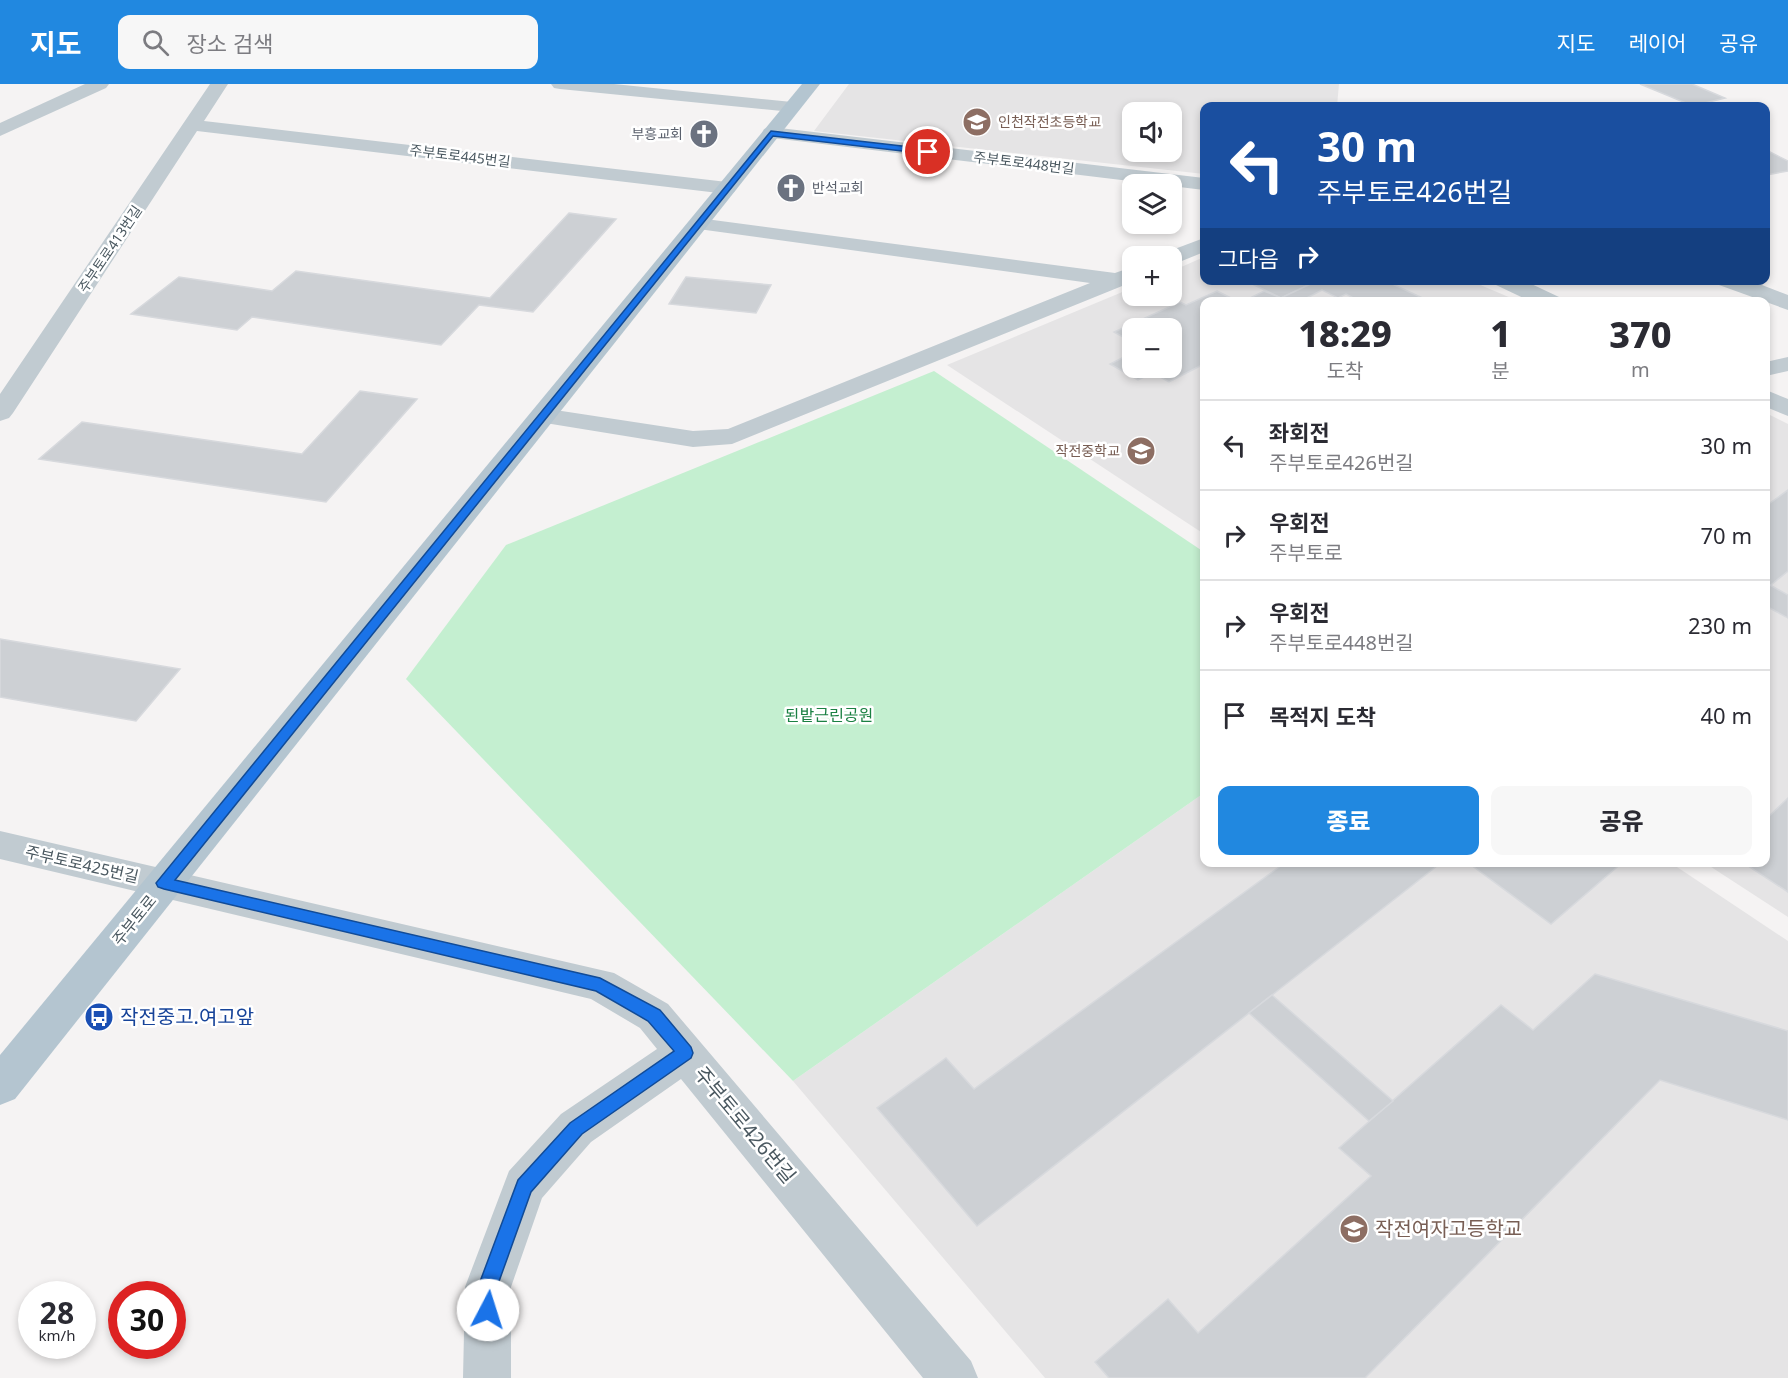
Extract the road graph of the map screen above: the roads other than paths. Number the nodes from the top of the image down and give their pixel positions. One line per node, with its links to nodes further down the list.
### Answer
1 (100, 84): 6 (street)
2 (219, 84): 8 (street, 주부토로413번길)
3 (560, 84): 5 (street)
4 (811, 84): 5 (main road, 주부토로)
5 (792, 107): 10 (main road, 주부토로)
6 (23, 120): 7 (street); 9 (street)
7 (0, 123)
8 (192, 125): 12 (street, 주부토로445번길); 26 (street, 주부토로413번길)
9 (0, 130)
10 (771, 133): 11 (street, 주부토로448번길); 12 (main road, 주부토로)
11 (1200, 184)
12 (727, 188): 13 (main road, 주부토로)
13 (698, 224): 16 (street); 27 (main road, 주부토로)
14 (1200, 246): 15 (street)
15 (1182, 254)
16 (1122, 277)
17 (1122, 278): 27 (street)
18 (1515, 285): 20 (street)
19 (1740, 285): 21 (street)
20 (1540, 297)
21 (1788, 303)
22 (1788, 364): 23 (street)
23 (1770, 368)
24 (1770, 400): 25 (street)
25 (1788, 408)
26 (0, 413)
27 (542, 416): 29 (main road, 주부토로)
28 (0, 845): 29 (street, 주부토로425번길)
29 (164, 883): 30 (street, 주부토로426번길); 31 (main road, 주부토로)
30 (685, 1053): 32 (street); 33 (street, 주부토로426번길)
31 (0, 1086)
32 (487, 1378)
33 (954, 1378)

